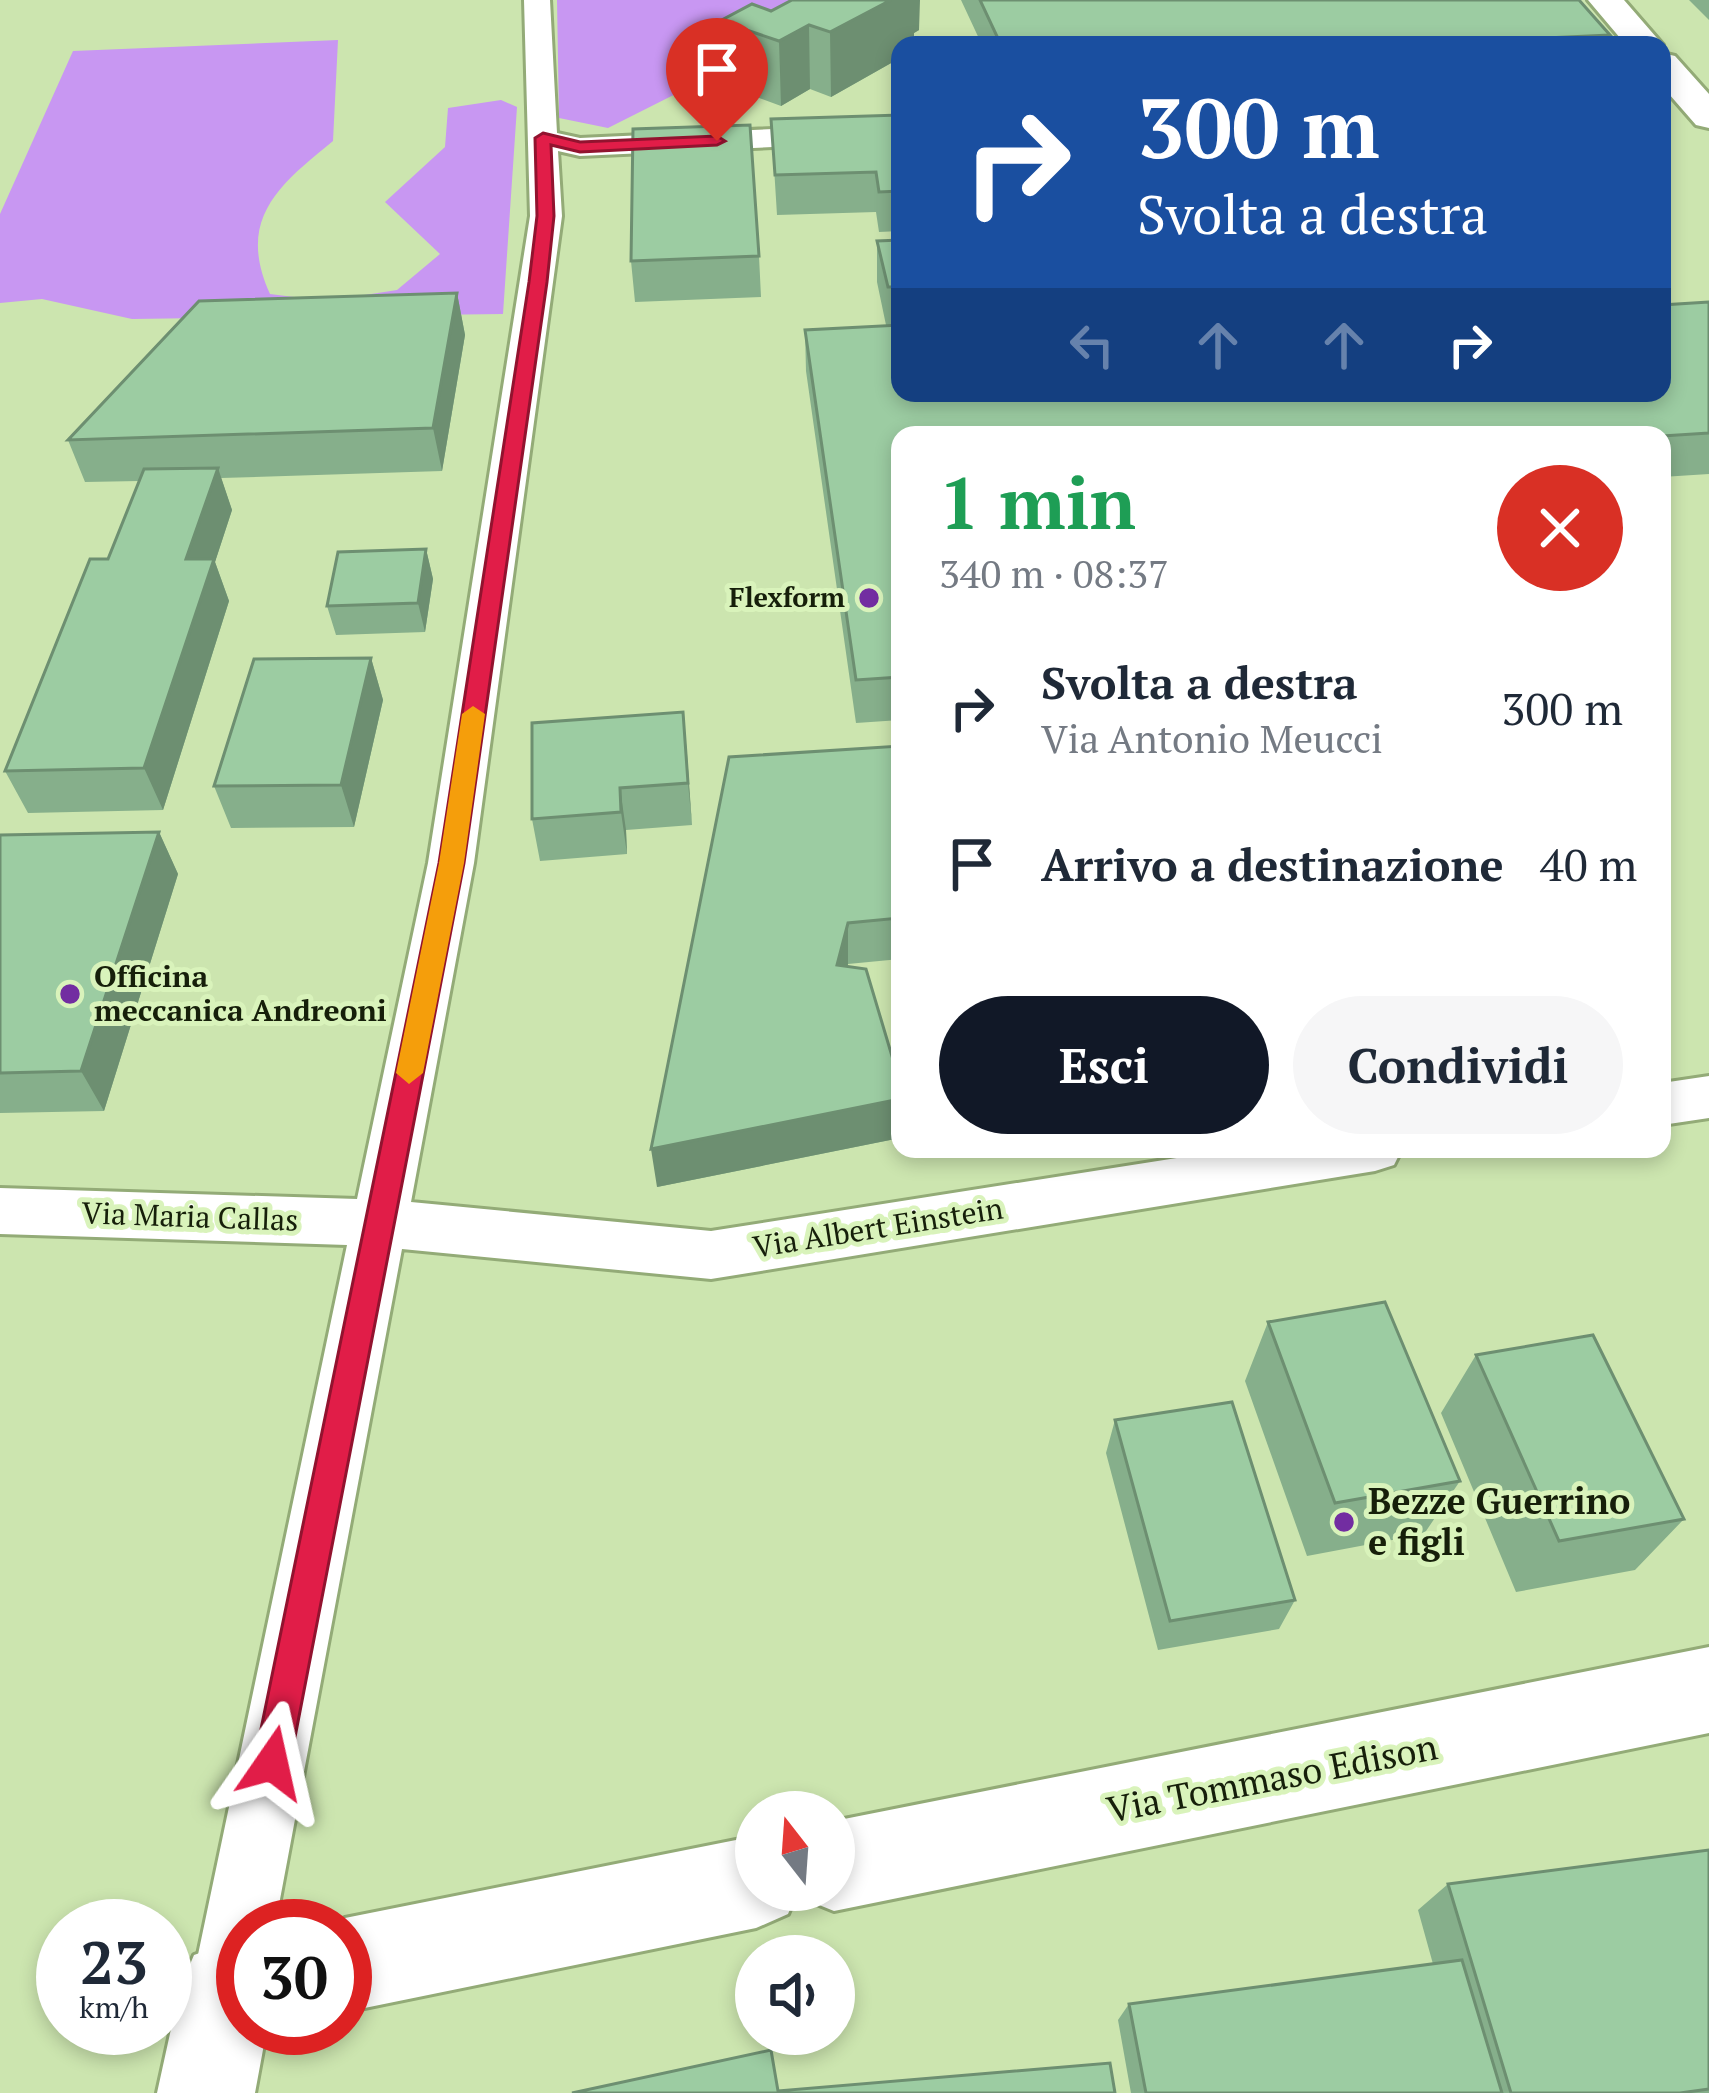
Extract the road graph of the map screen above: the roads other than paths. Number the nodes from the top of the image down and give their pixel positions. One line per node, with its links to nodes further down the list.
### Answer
1 (537, 0): 5 (street)
2 (1605, 0): 3 (street)
3 (1637, 36)
4 (891, 132): 5 (street)
5 (543, 138): 10 (street)
6 (1709, 1096): 7 (street)
7 (1671, 1102)
8 (1319, 1158): 10 (street, Via Albert Einstein)
9 (0, 1211): 10 (street, Via Maria Callas)
10 (380, 1223): 14 (street)
11 (1709, 1690): 12 (street, Via Tommaso Edison)
12 (855, 1862)
13 (735, 1886): 15 (street)
14 (252, 1899)
15 (372, 1960)
16 (216, 2055): 17 (street)
17 (206, 2093)

